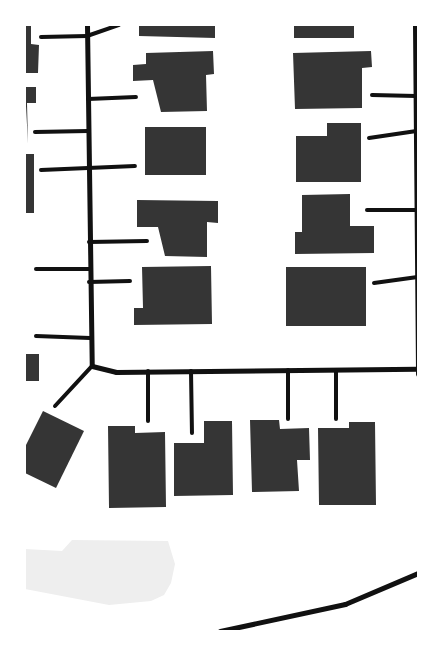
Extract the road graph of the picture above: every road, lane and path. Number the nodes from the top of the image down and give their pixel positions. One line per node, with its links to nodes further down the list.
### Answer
1 (87, 25): 4 (street)
2 (119, 25): 4 (lane)
3 (415, 25): 6 (street)
4 (87, 36): 5 (lane); 10 (street)
5 (41, 37)
6 (417, 37): 8 (street)
7 (372, 95): 8 (lane)
8 (416, 96): 12 (street)
9 (136, 97): 10 (lane)
10 (88, 99): 11 (street)
11 (88, 131): 13 (lane); 16 (street)
12 (417, 131): 14 (lane); 18 (street)
13 (35, 132)
14 (369, 138)
15 (135, 166): 16 (lane)
16 (88, 167): 17 (lane); 21 (street)
17 (41, 170)
18 (417, 170): 20 (street)
19 (367, 210): 20 (lane)
20 (416, 210): 25 (street)
21 (89, 242): 22 (lane); 24 (street)
22 (147, 242)
23 (36, 268): 24 (lane)
24 (89, 268): 27 (street)
25 (417, 277): 28 (lane); 29 (street)
26 (130, 281): 27 (lane)
27 (89, 282): 31 (street)
28 (374, 283)
29 (418, 335): 37 (street)
30 (36, 336): 31 (lane)
31 (90, 338): 32 (street)
32 (92, 366): 35 (street); 38 (lane)
33 (288, 370): 34 (street); 36 (street); 39 (lane)
34 (336, 370): 37 (street); 40 (lane)
35 (148, 371): 36 (street); 41 (lane)
36 (191, 371): 42 (lane)
37 (418, 372)
38 (55, 406)
39 (288, 419)
40 (336, 419)
41 (148, 421)
42 (192, 433)
43 (418, 573): 44 (street)
44 (220, 631)

